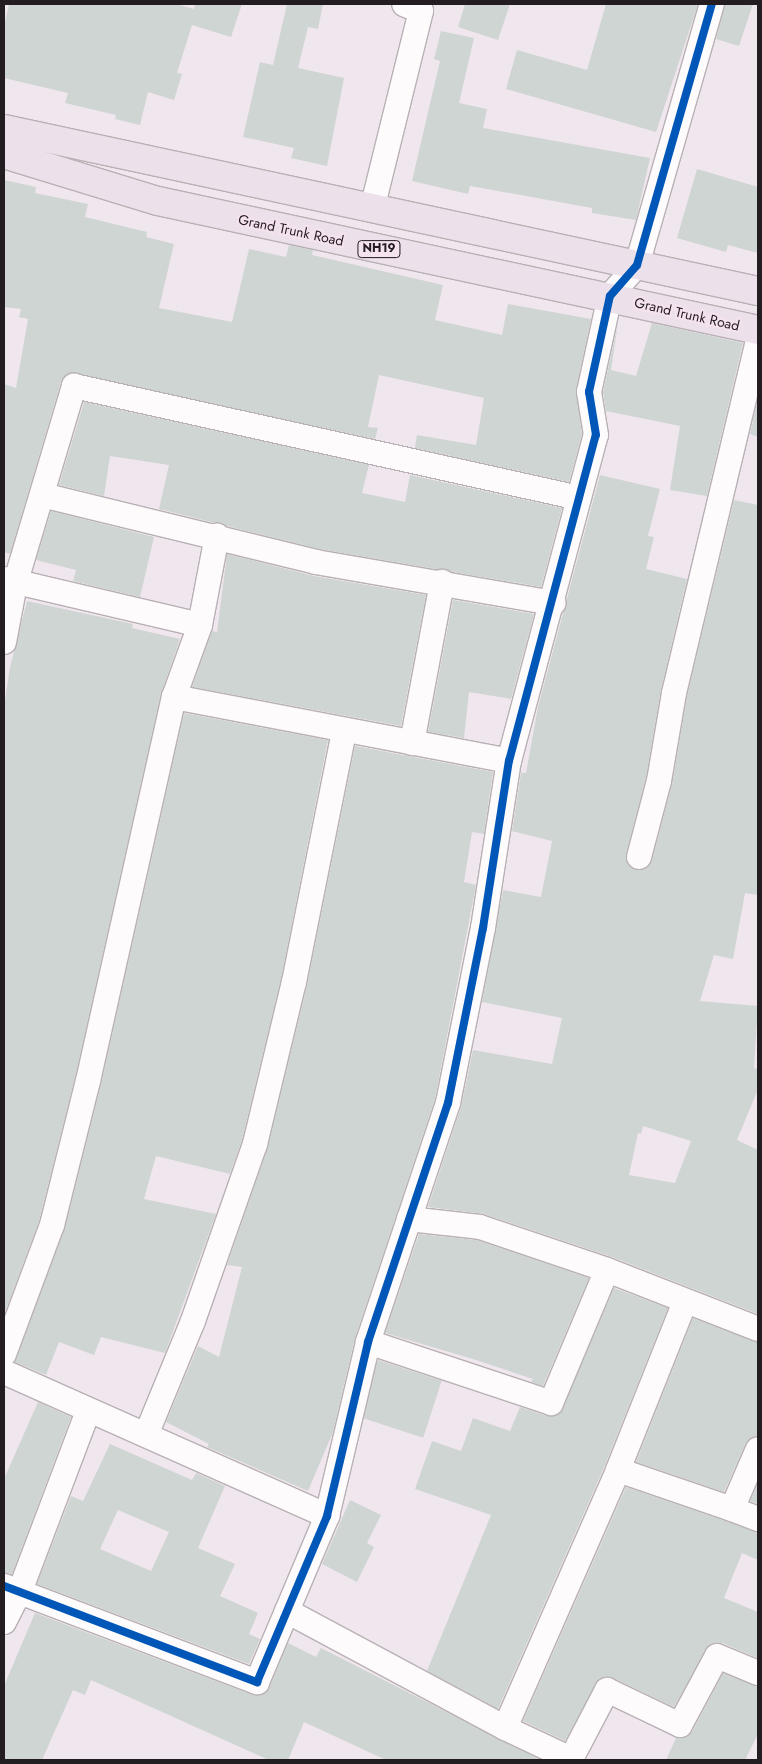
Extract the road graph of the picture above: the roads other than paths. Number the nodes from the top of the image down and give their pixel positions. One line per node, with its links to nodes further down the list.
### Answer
1 (404, 4): 5 (street)
2 (712, 4): 6 (street)
3 (4, 129): 5 (highway)
4 (4, 154): 8 (highway, Grand Trunk Road / NH19)
5 (372, 209): 6 (highway)
6 (637, 265): 7 (highway); 8 (street)
7 (758, 291)
8 (610, 296): 9 (highway, Grand Trunk Road / NH19); 12 (street)
9 (758, 330)
10 (758, 340): 23 (street)
11 (42, 495): 12 (street); 13 (street); 14 (street)
12 (579, 498): 16 (street)
13 (217, 536): 15 (street); 17 (street)
14 (9, 582): 17 (street); 18 (street)
15 (442, 582): 16 (street); 21 (street)
16 (553, 603): 22 (street)
17 (200, 626): 19 (street)
18 (4, 642)
19 (174, 697): 20 (street); 29 (street)
20 (344, 732): 21 (street); 32 (street)
21 (412, 743): 22 (street)
22 (509, 761): 24 (street)
23 (639, 857)
24 (409, 1219): 25 (street); 28 (street)
25 (607, 1270): 26 (street); 28 (street)
26 (685, 1302): 27 (street); 34 (street)
27 (758, 1329)
28 (368, 1342): 36 (street)
29 (4, 1354)
30 (4, 1372): 31 (street)
31 (88, 1410): 32 (street); 38 (street)
32 (146, 1435): 36 (street)
33 (758, 1450): 35 (street)
34 (618, 1470): 35 (street); 42 (street)
35 (732, 1509): 37 (street)
36 (327, 1516): 39 (street)
37 (758, 1519)
38 (12, 1589): 39 (street); 40 (street)
39 (287, 1611): 42 (street)
40 (4, 1622)
41 (758, 1673): 42 (street)
42 (505, 1728)

